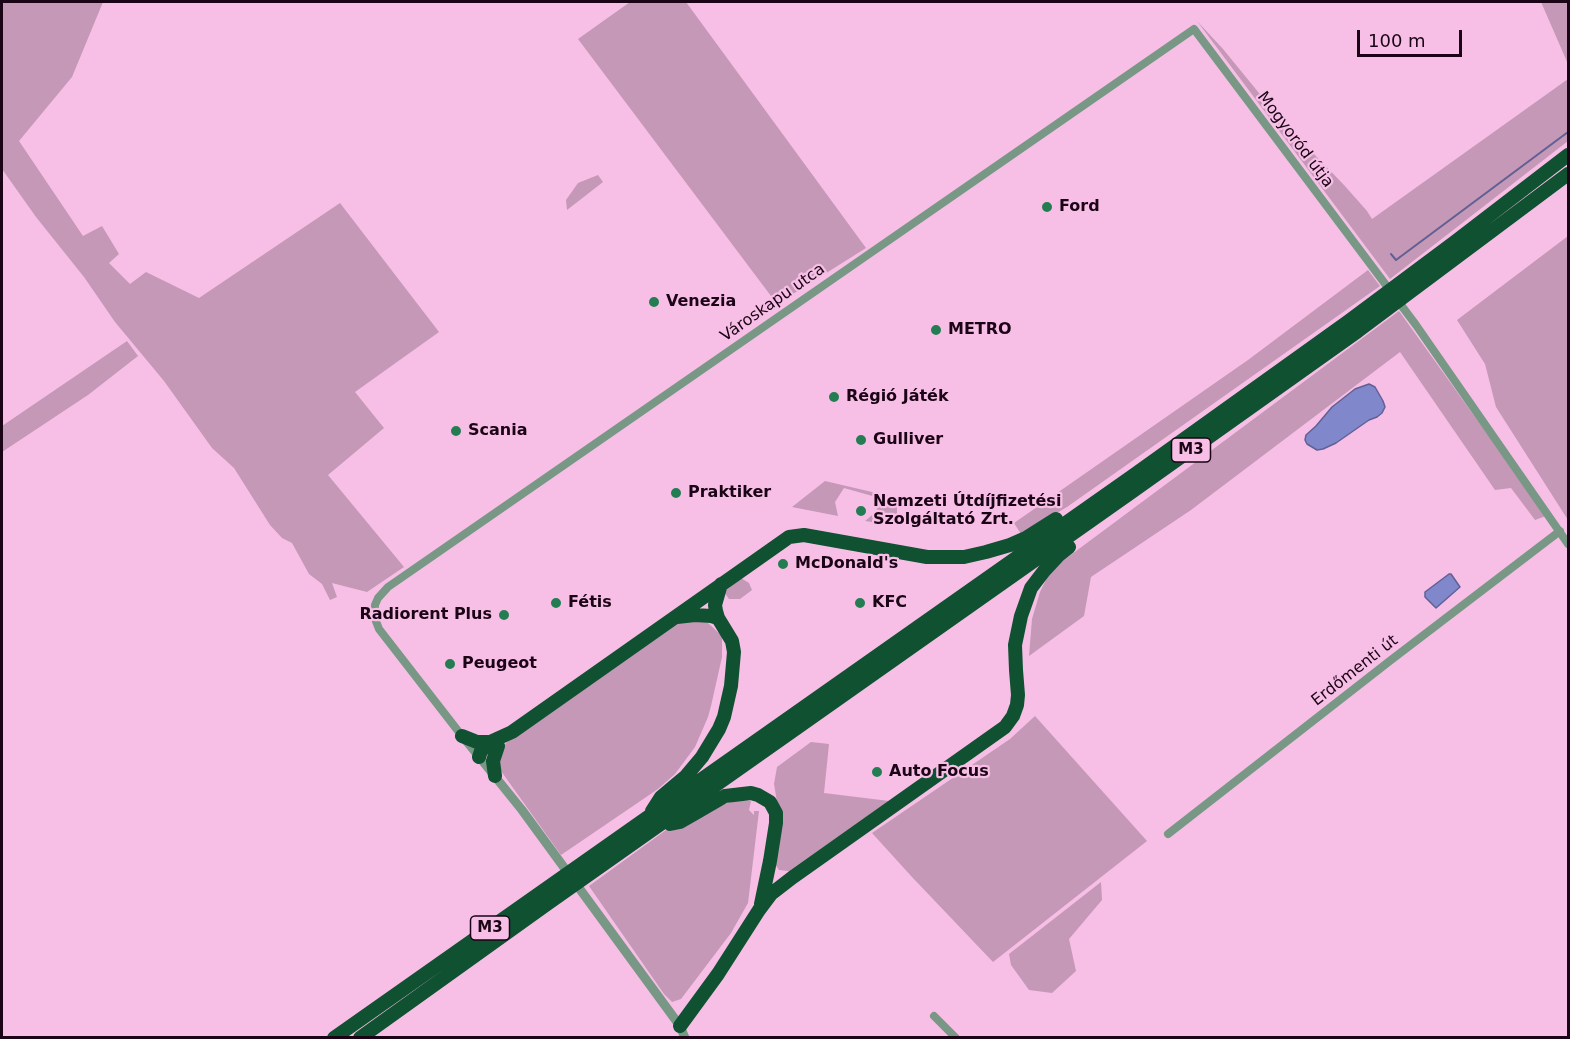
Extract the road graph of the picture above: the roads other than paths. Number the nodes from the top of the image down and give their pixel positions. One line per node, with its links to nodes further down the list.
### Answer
1 (1194, 29): 6 (street, Mogyoród útja); 12 (street, Városkapu utca)
2 (1569, 155): 4 (highway, M3)
3 (1569, 174): 5 (highway, M3)
4 (1134, 476): 8 (highway); 16 (highway, M3)
5 (1133, 491): 16 (highway, M3); 19 (highway)
6 (1560, 531): 7 (street); 17 (street, Erdőmenti út)
7 (1569, 544)
8 (722, 584): 9 (highway); 10 (highway)
9 (701, 599): 10 (highway); 11 (highway)
10 (715, 615): 11 (highway); 16 (highway)
11 (675, 617): 13 (highway)
12 (462, 736): 13 (highway); 14 (street)
13 (494, 744): 14 (highway); 15 (highway)
14 (479, 757): 15 (street)
15 (495, 776): 23 (street)
16 (652, 823): 18 (highway); 24 (highway, M3); 25 (highway, M3)
17 (1168, 834)
18 (770, 861): 19 (highway); 20 (highway)
19 (788, 877): 20 (highway); 21 (highway)
20 (764, 888): 21 (highway)
21 (759, 910): 23 (highway)
22 (934, 1016): 26 (street)
23 (683, 1032)
24 (334, 1038)
25 (360, 1038)
26 (956, 1038)

